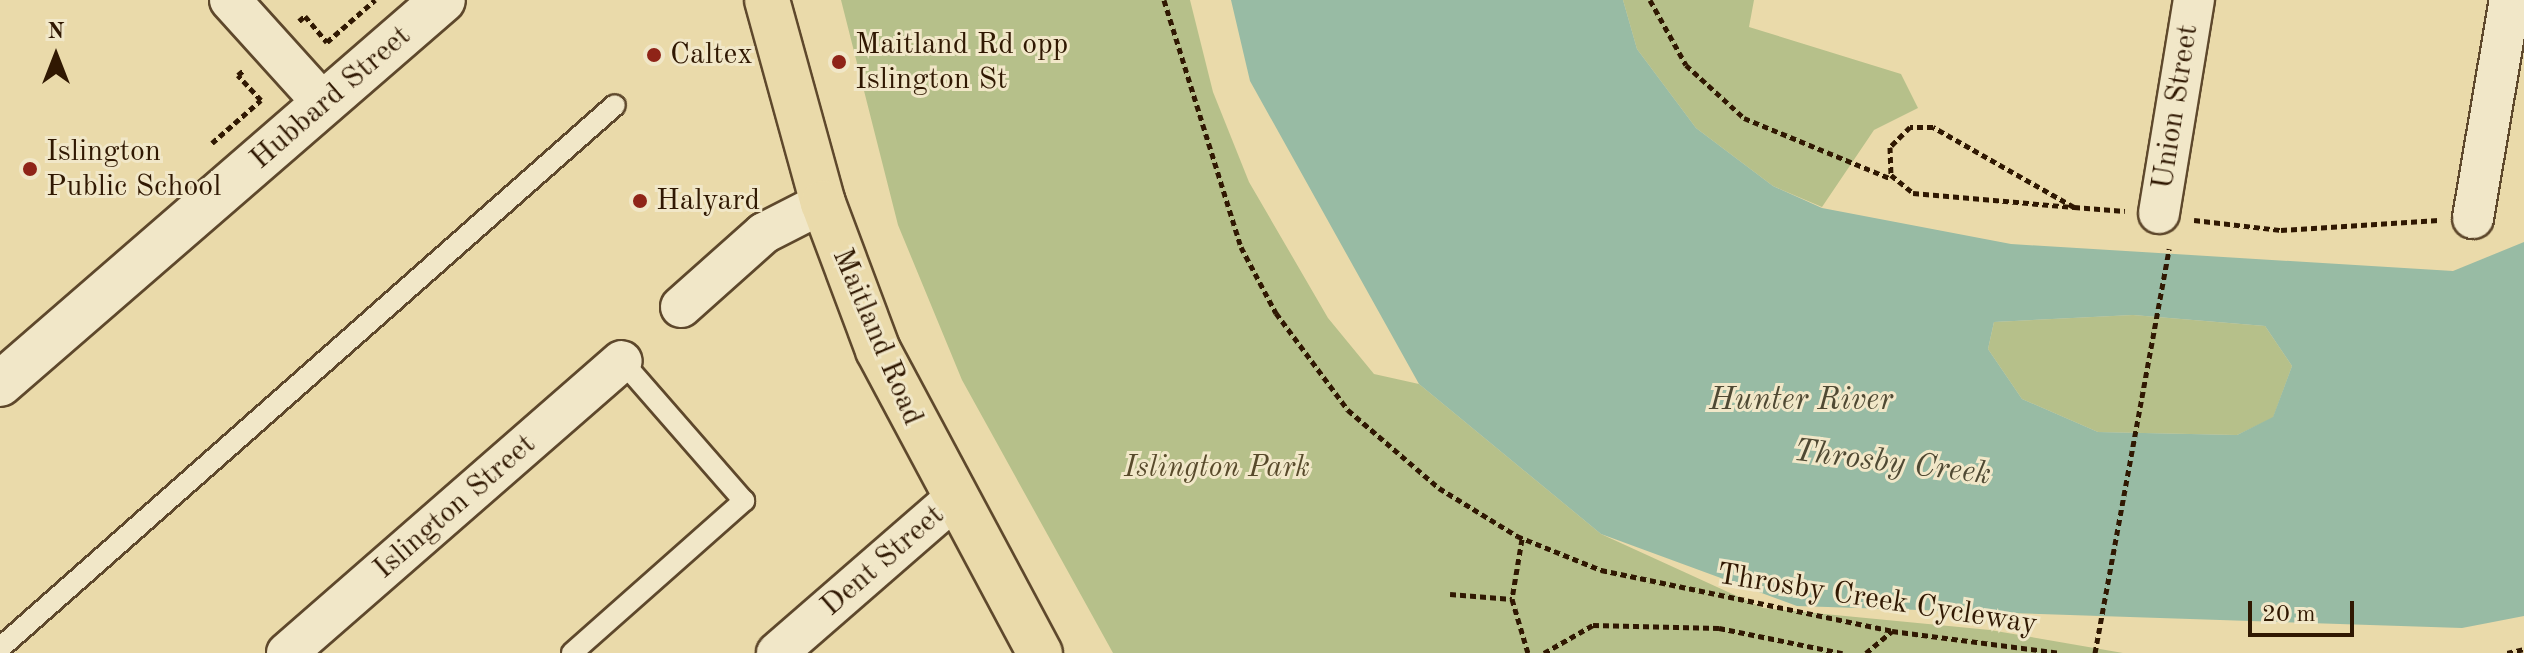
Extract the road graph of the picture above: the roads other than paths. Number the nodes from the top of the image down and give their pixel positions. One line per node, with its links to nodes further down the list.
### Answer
1 (230, 0): 6 (street)
2 (443, 0): 6 (street, Hubbard Street)
3 (767, 0): 8 (main road, Maitland Road)
4 (2194, 0): 10 (street, Union Street)
5 (2510, 0): 9 (street)
6 (324, 104): 13 (street, Hubbard Street)
7 (615, 105): 15 (lane)
8 (823, 203): 11 (street); 14 (main road, Maitland Road)
9 (2473, 218)
10 (2164, 227)
11 (681, 307)
12 (622, 361): 16 (street, Islington Street); 17 (lane)
13 (0, 384)
14 (953, 500): 18 (street, Dent Street); 19 (main road, Maitland Road)
15 (0, 648)
16 (287, 653)
17 (572, 653)
18 (777, 653)
19 (1040, 653)

